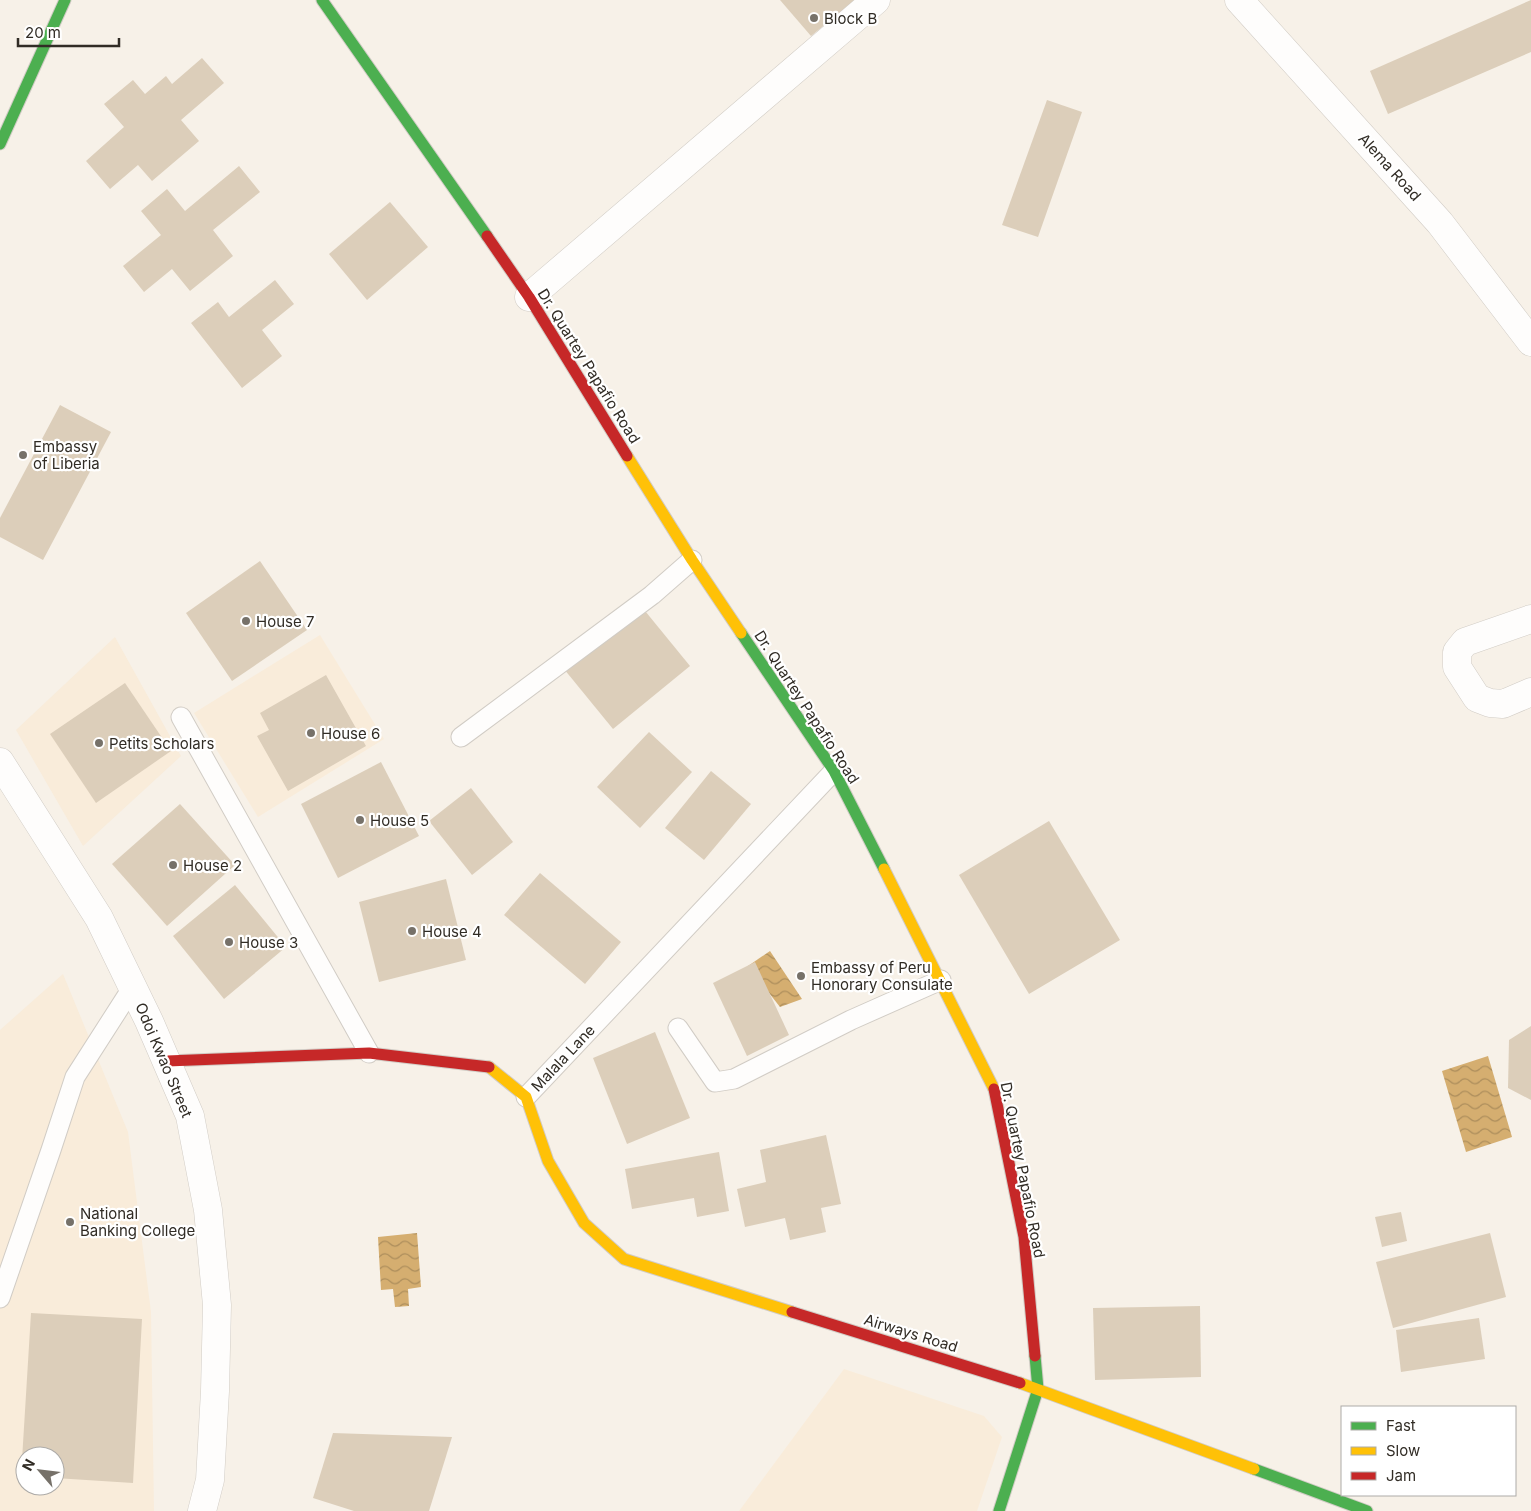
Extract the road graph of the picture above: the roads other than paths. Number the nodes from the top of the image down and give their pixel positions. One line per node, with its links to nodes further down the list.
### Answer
1 (65, 0): 5 (street)
2 (876, 0): 6 (street)
3 (1240, 0): 7 (street, Alema Road)
4 (327, 2): 6 (street, Dr. Quartey Papafio Road)
5 (0, 144)
6 (529, 297): 8 (street, Dr. Quartey Papafio Road)
7 (1531, 342)
8 (692, 560): 12 (lane); 14 (street, Dr. Quartey Papafio Road)
9 (1531, 619): 10 (street)
10 (1531, 692)
11 (181, 717): 18 (lane)
12 (461, 737)
13 (0, 762): 16 (street, Odoi Kwao Street)
14 (834, 771): 15 (street, Dr. Quartey Papafio Road); 20 (lane, Malala Lane)
15 (941, 980): 17 (lane); 22 (street, Dr. Quartey Papafio Road)
16 (132, 988): 19 (street, Odoi Kwao Street); 21 (lane)
17 (678, 1028)
18 (369, 1053): 19 (street, Malala Lane); 20 (street, Malala Lane)
19 (166, 1061): 23 (street, Odoi Kwao Street)
20 (526, 1097): 22 (street, Airways Road)
21 (0, 1298)
22 (1038, 1389): 24 (street, Dr. Quartey Papafio Road); 25 (street, Airways Road)
23 (202, 1511)
24 (999, 1511)
25 (1367, 1511)

